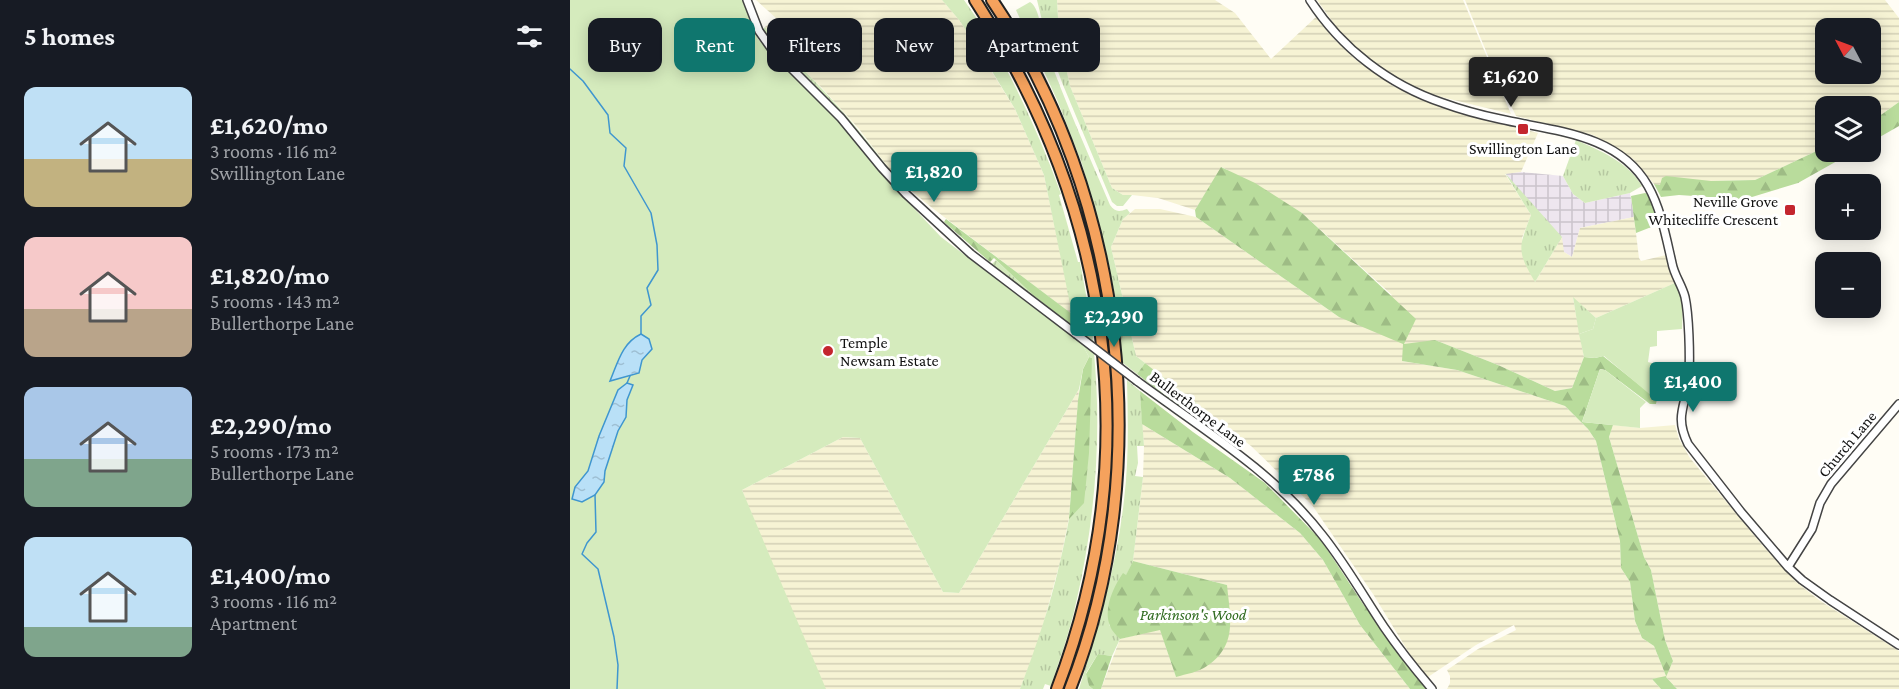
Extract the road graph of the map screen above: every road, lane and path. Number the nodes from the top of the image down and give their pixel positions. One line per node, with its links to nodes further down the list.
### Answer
1 (747, 0): 10 (street, Bullerthorpe Lane, bridge)
2 (975, 0): 8 (highway)
3 (992, 0): 9 (highway)
4 (1310, 0): 6 (street)
5 (1899, 404): 6 (street, Church Lane)
6 (1788, 567): 7 (street)
7 (1899, 645)
8 (1058, 689)
9 (1070, 689)
10 (1432, 689)

